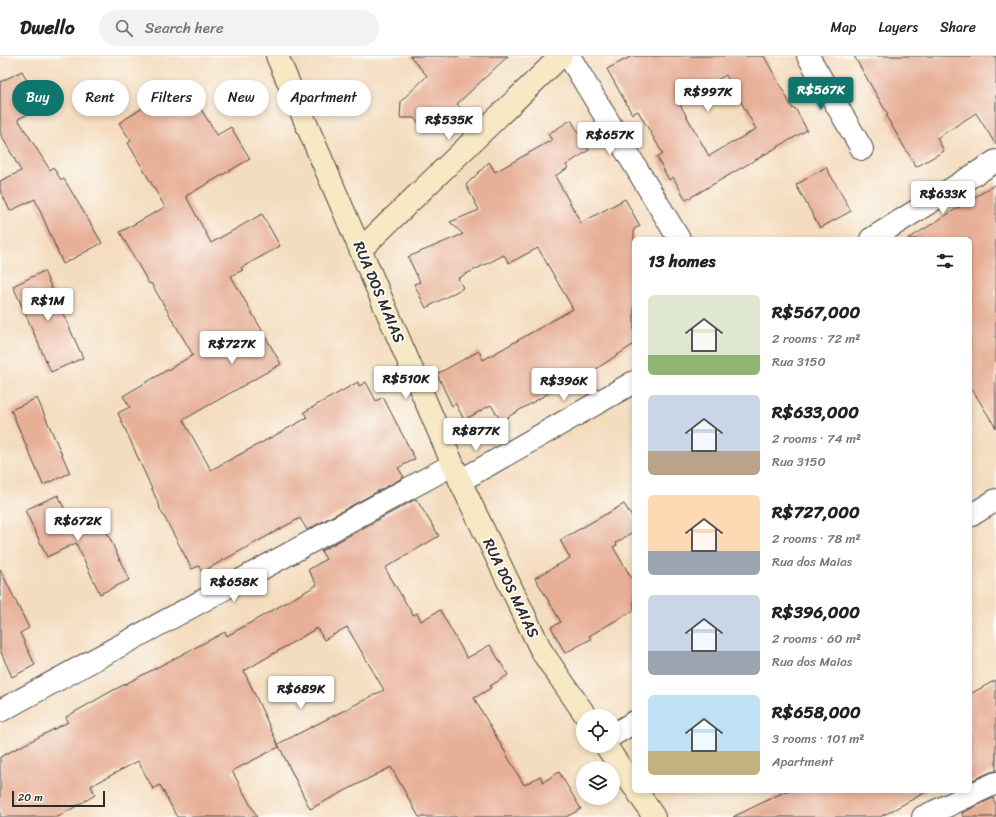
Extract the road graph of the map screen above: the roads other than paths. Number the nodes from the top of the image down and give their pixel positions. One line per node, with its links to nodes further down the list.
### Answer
1 (278, 56): 9 (street, RUA DOS MAIAS)
2 (561, 56): 9 (street)
3 (569, 56): 7 (street)
4 (808, 56): 5 (street)
5 (862, 149)
6 (996, 161): 8 (street)
7 (678, 237)
8 (874, 237)
9 (361, 250): 11 (street, RUA DOS MAIAS)
10 (632, 383): 11 (street)
11 (456, 473): 14 (street, RUA DOS MAIAS); 15 (street)
12 (996, 500): 13 (street)
13 (972, 515)
14 (581, 709)
15 (0, 711)
16 (632, 723): 17 (street)
17 (620, 731)
18 (611, 753): 19 (street)
19 (632, 784)
20 (996, 784): 23 (street)
21 (638, 793): 22 (street)
22 (654, 817)
23 (923, 817)

